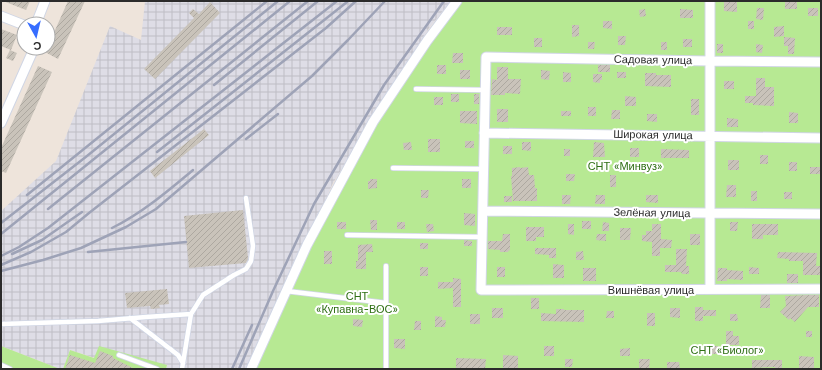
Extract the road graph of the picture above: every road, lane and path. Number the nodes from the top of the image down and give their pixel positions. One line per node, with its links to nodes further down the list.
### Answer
1 (45, 1): 5 (street)
2 (457, 1): 27 (street)
3 (710, 1): 8 (street)
4 (1, 16): 6 (street)
5 (39, 16)
6 (16, 22)
7 (31, 56): 12 (street)
8 (710, 61): 9 (street, Садовая улица); 11 (street, Садовая улица); 14 (street)
9 (821, 62)
10 (416, 89): 11 (lane)
11 (485, 90): 13 (street)
12 (1, 123)
13 (484, 133): 14 (street, Широкая улица); 17 (street)
14 (710, 136): 15 (street, Широкая улица); 20 (street)
15 (821, 138)
16 (393, 168): 17 (lane)
17 (484, 169): 19 (street)
18 (246, 198): 29 (lane)
19 (483, 211): 20 (street, Зелёная улица); 23 (street)
20 (710, 213): 21 (street, Зелёная улица); 25 (street)
21 (821, 214)
22 (347, 235): 23 (lane)
23 (482, 237): 25 (street, Вишнёвая улица)
24 (386, 266): 28 (lane)
25 (710, 289): 26 (street, Вишнёвая улица)
26 (821, 289)
27 (286, 291): 28 (lane); 38 (street)
28 (386, 303): 39 (lane)
29 (191, 314): 30 (lane); 33 (lane)
30 (130, 318): 31 (lane); 33 (lane)
31 (1, 324)
32 (119, 355): 36 (lane)
33 (183, 363): 37 (lane)
34 (1, 365): 35 (lane)
35 (10, 369)
36 (156, 369)
37 (182, 369)
38 (251, 369)
39 (386, 369)

